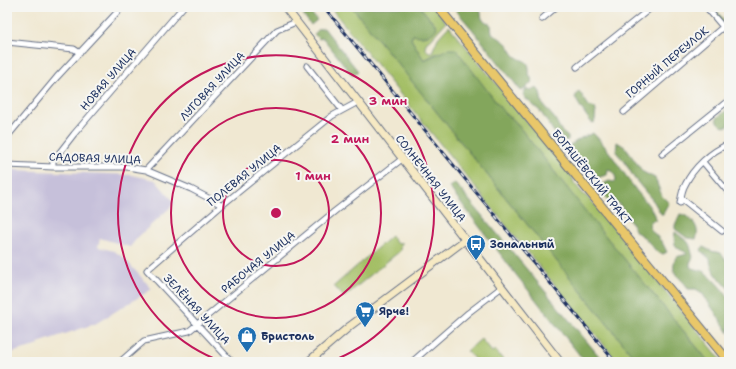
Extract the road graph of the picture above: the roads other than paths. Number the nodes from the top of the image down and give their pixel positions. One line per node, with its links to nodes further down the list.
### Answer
1 (122, 7): 13 (street)
2 (183, 7): 26 (street, НОВАЯ УЛИЦА)
3 (285, 7): 9 (street, СОЛНЕЧНАЯ УЛИЦА)
4 (438, 7): 42 (main road, БОГАШЁВСКИЙ ТРАКТ)
5 (556, 7): 8 (street)
6 (652, 7): 15 (street)
7 (706, 7): 10 (street)
8 (542, 19)
9 (296, 22): 17 (street, СОЛНЕЧНАЯ УЛИЦА); 27 (street, ЛУГОВАЯ УЛИЦА)
10 (723, 27): 11 (street); 19 (street, ГОРНЫЙ ПЕРЕУЛОК)
11 (729, 34)
12 (7, 42): 13 (street)
13 (80, 53): 20 (street)
14 (308, 66): 18 (street)
15 (577, 67)
16 (729, 100): 22 (street)
17 (358, 102): 18 (street, ПОЛЕВАЯ УЛИЦА); 23 (street, СОЛНЕЧНАЯ УЛИЦА)
18 (342, 110): 31 (street, ПОЛЕВАЯ УЛИЦА)
19 (624, 112)
20 (7, 137)
21 (729, 144): 24 (street)
22 (662, 154)
23 (402, 159): 33 (street, СОЛНЕЧНАЯ УЛИЦА); 36 (street, РАБОЧАЯ УЛИЦА)
24 (704, 162): 28 (street); 29 (street)
25 (7, 165): 26 (street, САДОВАЯ УЛИЦА)
26 (53, 167): 27 (street, САДОВАЯ УЛИЦА)
27 (146, 170): 31 (street, САДОВАЯ УЛИЦА)
28 (729, 192)
29 (681, 198): 30 (street); 32 (street)
30 (680, 204)
31 (221, 206): 34 (street, ПОЛЕВАЯ УЛИЦА)
32 (722, 232)
33 (465, 240): 35 (street, СОЛНЕЧНАЯ УЛИЦА); 39 (street)
34 (147, 270): 36 (street, ЗЕЛЁНАЯ УЛИЦА)
35 (502, 287): 40 (street); 41 (street, СОЛНЕЧНАЯ УЛИЦА)
36 (197, 324): 37 (street, РАБОЧАЯ УЛИЦА); 38 (street, ЗЕЛЁНАЯ УЛИЦА)
37 (120, 362)
38 (232, 362)
39 (308, 362)
40 (412, 362)
41 (560, 362)
42 (729, 362)

